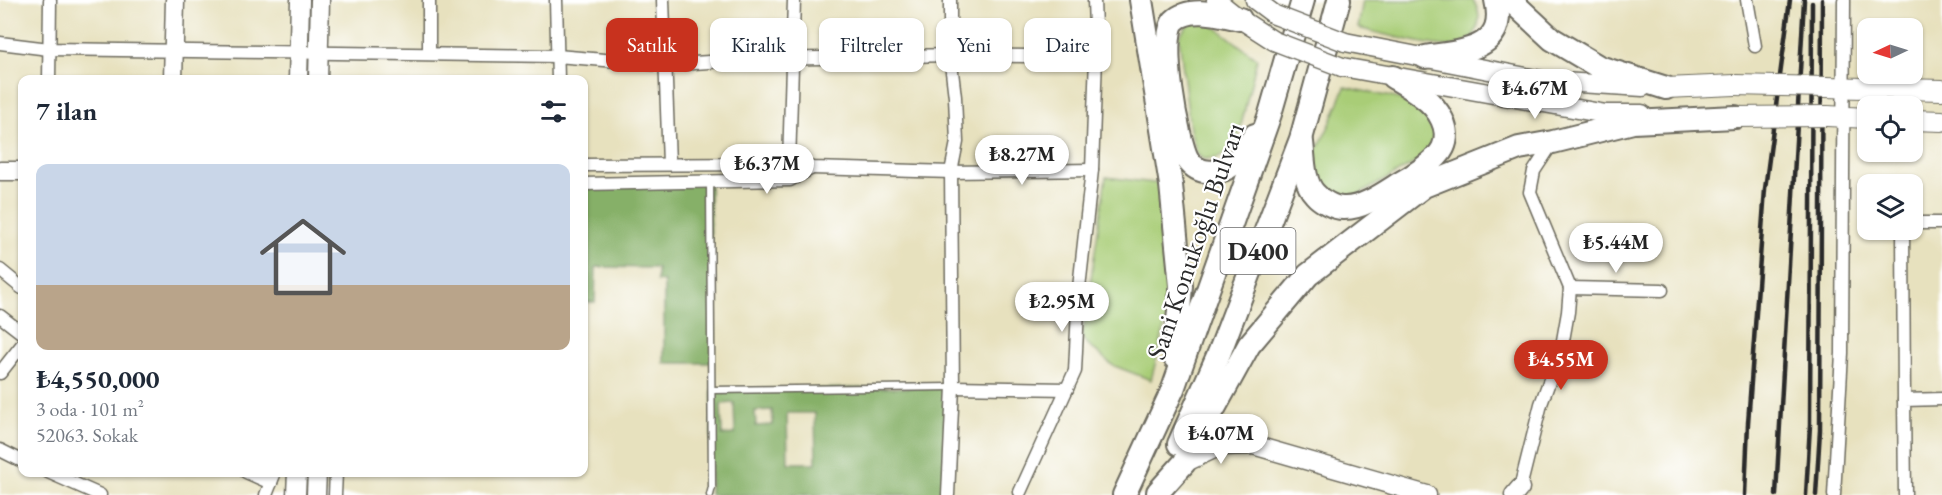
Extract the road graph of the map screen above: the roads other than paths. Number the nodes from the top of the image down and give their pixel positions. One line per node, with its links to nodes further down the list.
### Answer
1 (50, 0): 27 (street)
2 (175, 0): 28 (main road)
3 (300, 0): 29 (main road)
4 (320, 0): 30 (main road)
5 (429, 0): 31 (street)
6 (556, 0): 33 (street)
7 (663, 0): 20 (street)
8 (794, 0): 21 (street)
9 (950, 0): 22 (street)
10 (1094, 0): 23 (street)
11 (1141, 0): 81 (highway)
12 (1216, 0): 24 (main road)
13 (1255, 0): 34 (main road, bridge)
14 (1304, 0): 50 (highway, Sani Konukoğlu Bulvarı / D400)
15 (1339, 0): 56 (highway, D400)
16 (1496, 0): 34 (highway)
17 (1510, 0): 48 (highway)
18 (1747, 0): 26 (street)
19 (1844, 0): 47 (street)
20 (663, 18)
21 (793, 18)
22 (950, 18)
23 (1095, 18)
24 (1240, 19): 46 (main road, bridge); 50 (highway)
25 (0, 43): 27 (street)
26 (1755, 46)
27 (49, 49): 28 (street); 41 (street)
28 (173, 50): 29 (street); 42 (main road)
29 (299, 52): 30 (street); 43 (main road)
30 (318, 52): 31 (street); 44 (main road)
31 (429, 53): 33 (street)
32 (936, 55): 35 (street)
33 (556, 56): 36 (street); 45 (street)
34 (1425, 57): 48 (main road)
35 (807, 59)
36 (606, 60)
37 (664, 72): 58 (street)
38 (792, 72): 59 (street)
39 (952, 72): 65 (street)
40 (1095, 72): 62 (street)
41 (49, 75)
42 (173, 75)
43 (298, 75)
44 (318, 75)
45 (558, 75)
46 (1393, 77): 52 (main road); 56 (highway)
47 (1834, 87): 48 (main road, bridge); 49 (main road); 51 (street)
48 (1666, 88)
49 (1942, 90)
50 (1270, 114): 81 (highway, Sani Konukoğlu Bulvarı / D400)
51 (1835, 116): 52 (main road, bridge); 53 (main road); 105 (street)
52 (1735, 117): 57 (highway)
53 (1857, 117)
54 (1923, 120): 55 (main road)
55 (1942, 121)
56 (1301, 139): 96 (highway, D400)
57 (1553, 142): 73 (street); 87 (highway)
58 (669, 164): 59 (street); 60 (street)
59 (789, 164): 61 (street)
60 (588, 165)
61 (812, 168): 65 (street); 66 (street)
62 (1092, 170): 65 (street); 80 (street)
63 (0, 171): 64 (main road)
64 (18, 171)
65 (951, 172): 79 (street)
66 (710, 182): 67 (street); 82 (lane)
67 (588, 184)
68 (1923, 223): 69 (street)
69 (1942, 223)
70 (1903, 240): 84 (street)
71 (0, 270): 72 (street)
72 (18, 285)
73 (1570, 288): 74 (street); 95 (street)
74 (1662, 290)
75 (0, 316): 76 (street)
76 (18, 330)
77 (18, 350): 78 (street)
78 (0, 373)
79 (953, 387): 80 (street); 82 (lane); 102 (street)
80 (1067, 389): 94 (street)
81 (1173, 389): 103 (highway, Sani Konukoğlu Bulvarı / D400)
82 (711, 390): 101 (lane)
83 (1942, 399): 84 (street)
84 (1904, 400): 106 (street)
85 (0, 450): 86 (street)
86 (18, 459)
87 (1184, 463): 96 (highway); 104 (main road)
88 (59, 477): 97 (street)
89 (256, 477): 93 (street)
90 (297, 477): 98 (main road)
91 (317, 477): 99 (main road)
92 (336, 477): 100 (street)
93 (270, 484)
94 (1020, 492)
95 (1518, 493)
96 (1158, 494)
97 (100, 495)
98 (296, 495)
99 (316, 495)
100 (335, 495)
101 (710, 495)
102 (948, 495)
103 (1124, 495)
104 (1425, 495)
105 (1834, 495)
106 (1905, 495)

